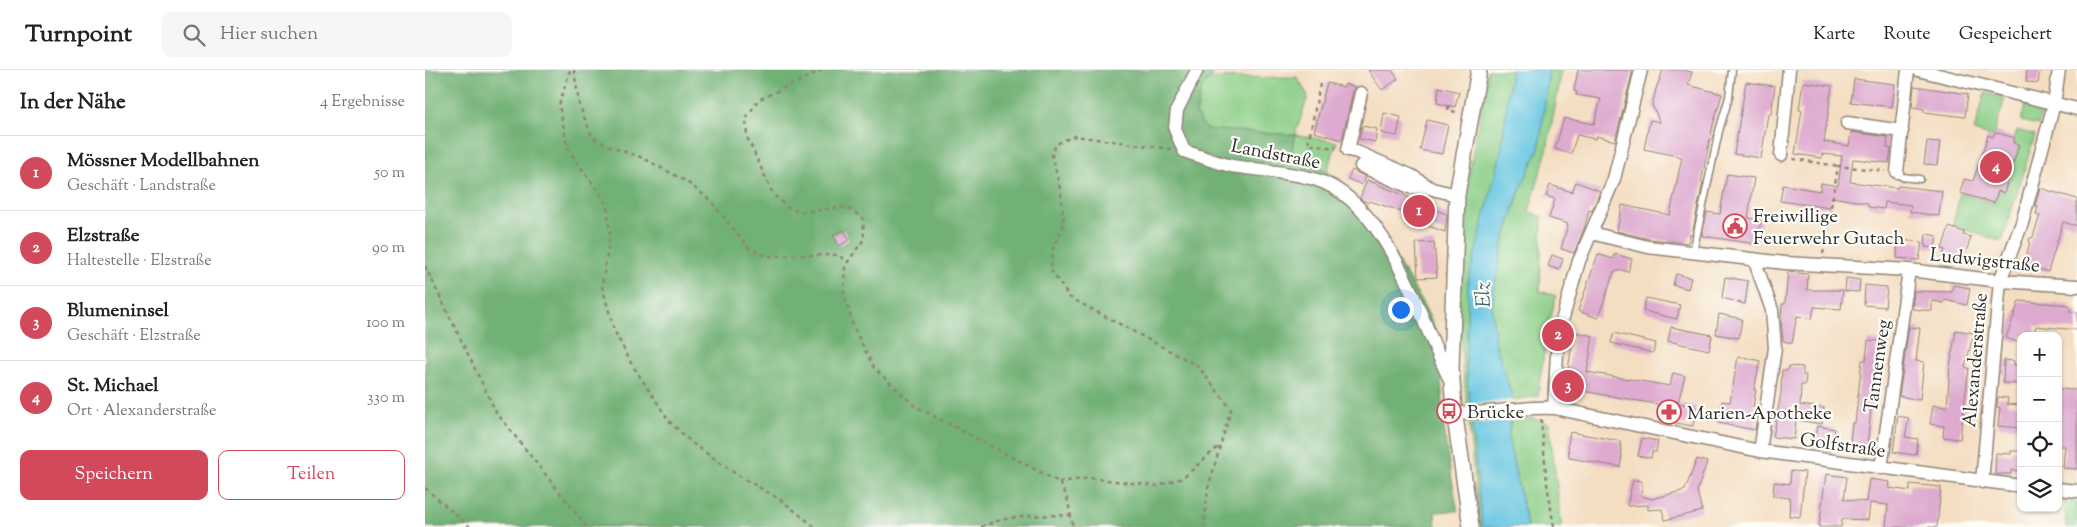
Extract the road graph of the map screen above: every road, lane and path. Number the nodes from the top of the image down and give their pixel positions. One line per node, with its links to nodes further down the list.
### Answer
1 (570, 70): 55 (path)
2 (574, 70): 33 (path)
3 (822, 70): 33 (path)
4 (1197, 70): 22 (street)
5 (1479, 70): 29 (street, Landstraße)
6 (1641, 70): 30 (street)
7 (1732, 70): 31 (lane)
8 (1789, 70): 23 (street)
9 (1908, 70): 20 (street)
10 (1917, 70): 12 (street)
11 (2059, 70): 15 (street, Alexanderstraße)
12 (1949, 73): 15 (street)
13 (1320, 84): 21 (path)
14 (1361, 93): 21 (street)
15 (2054, 104): 17 (street); 37 (street, Alexanderstraße)
16 (1449, 106): 18 (path)
17 (2077, 109)
18 (1463, 113)
19 (1847, 123): 20 (street)
20 (1902, 131): 26 (street)
21 (1347, 150): 28 (street, Landstraße)
22 (1184, 151): 39 (street, Landstraße); 43 (path)
23 (1781, 155): 25 (path)
24 (1361, 166): 28 (street)
25 (1838, 166): 26 (path); 34 (path)
26 (1897, 172): 27 (lane)
27 (1920, 179)
28 (1432, 189): 29 (street, Landstraße)
29 (1457, 195): 39 (street, Landstraße)
30 (1591, 233): 31 (street, Ludwigstraße); 41 (street)
31 (1693, 252): 32 (street, Ludwigstraße)
32 (1754, 259): 34 (street, Ludwigstraße); 44 (street)
33 (849, 262): 46 (path)
34 (1822, 265): 36 (street, Ludwigstraße)
35 (425, 266): 54 (path)
36 (1909, 270): 37 (street, Ludwigstraße); 45 (street, Tannenweg)
37 (2000, 281): 38 (street, Ludwigstraße); 47 (street, Alexanderstraße)
38 (2077, 286)
39 (1453, 386): 42 (street, Landstraße)
40 (1534, 408): 41 (street, Golfstraße); 42 (street, Golfstraße); 60 (path)
41 (1554, 408): 44 (street, Golfstraße)
42 (1461, 414): 59 (street, Landstraße)
43 (1221, 444): 46 (path); 58 (path)
44 (1760, 451): 45 (street, Golfstraße)
45 (1881, 468): 47 (street, Golfstraße)
46 (1059, 482): 52 (path)
47 (1982, 482): 48 (street, Golfstraße)
48 (2017, 486)
49 (425, 488): 53 (path)
50 (2062, 489): 51 (street)
51 (2077, 491)
52 (1071, 515): 56 (path); 57 (path)
53 (470, 527)
54 (587, 527)
55 (815, 527)
56 (981, 527)
57 (1073, 527)
58 (1204, 527)
59 (1471, 527)
60 (1554, 527)

